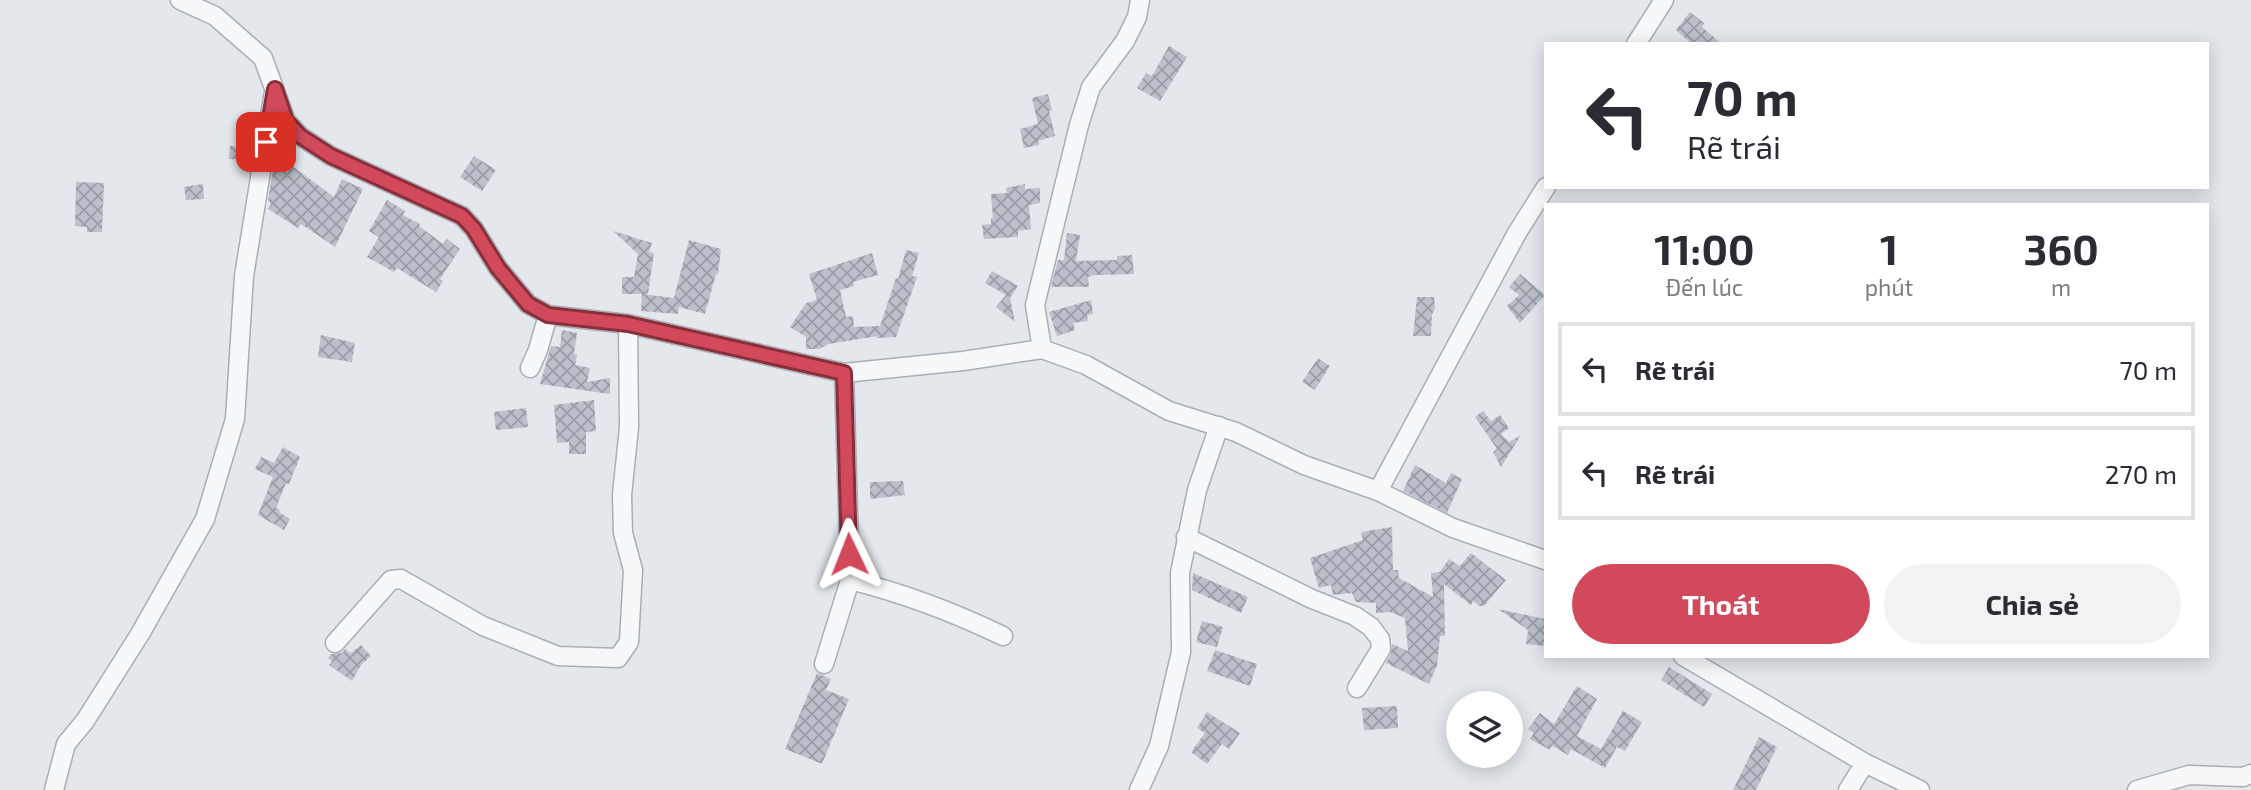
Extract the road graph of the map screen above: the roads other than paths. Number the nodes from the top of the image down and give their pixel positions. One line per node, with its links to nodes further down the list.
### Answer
1 (180, 0): 5 (street)
2 (1140, 0): 9 (street)
3 (1664, 0): 4 (street)
4 (1637, 42)
5 (275, 89): 7 (street); 24 (street)
6 (1545, 189): 13 (street)
7 (548, 315): 8 (street); 10 (street)
8 (628, 324): 11 (street); 18 (street)
9 (1042, 349): 11 (street); 12 (street)
10 (530, 368)
11 (844, 373): 16 (street)
12 (1219, 426): 13 (street); 14 (street)
13 (1378, 491): 15 (street)
14 (1186, 537): 21 (street); 25 (street)
15 (1544, 560)
16 (849, 580): 17 (street); 20 (street)
17 (1003, 636)
18 (335, 643)
19 (1686, 658): 22 (street)
20 (824, 664)
21 (1357, 688)
22 (1865, 763): 26 (street); 27 (street)
23 (2247, 780): 28 (street)
24 (54, 790)
25 (1139, 790)
26 (1848, 790)
27 (1920, 790)
28 (2137, 790)

